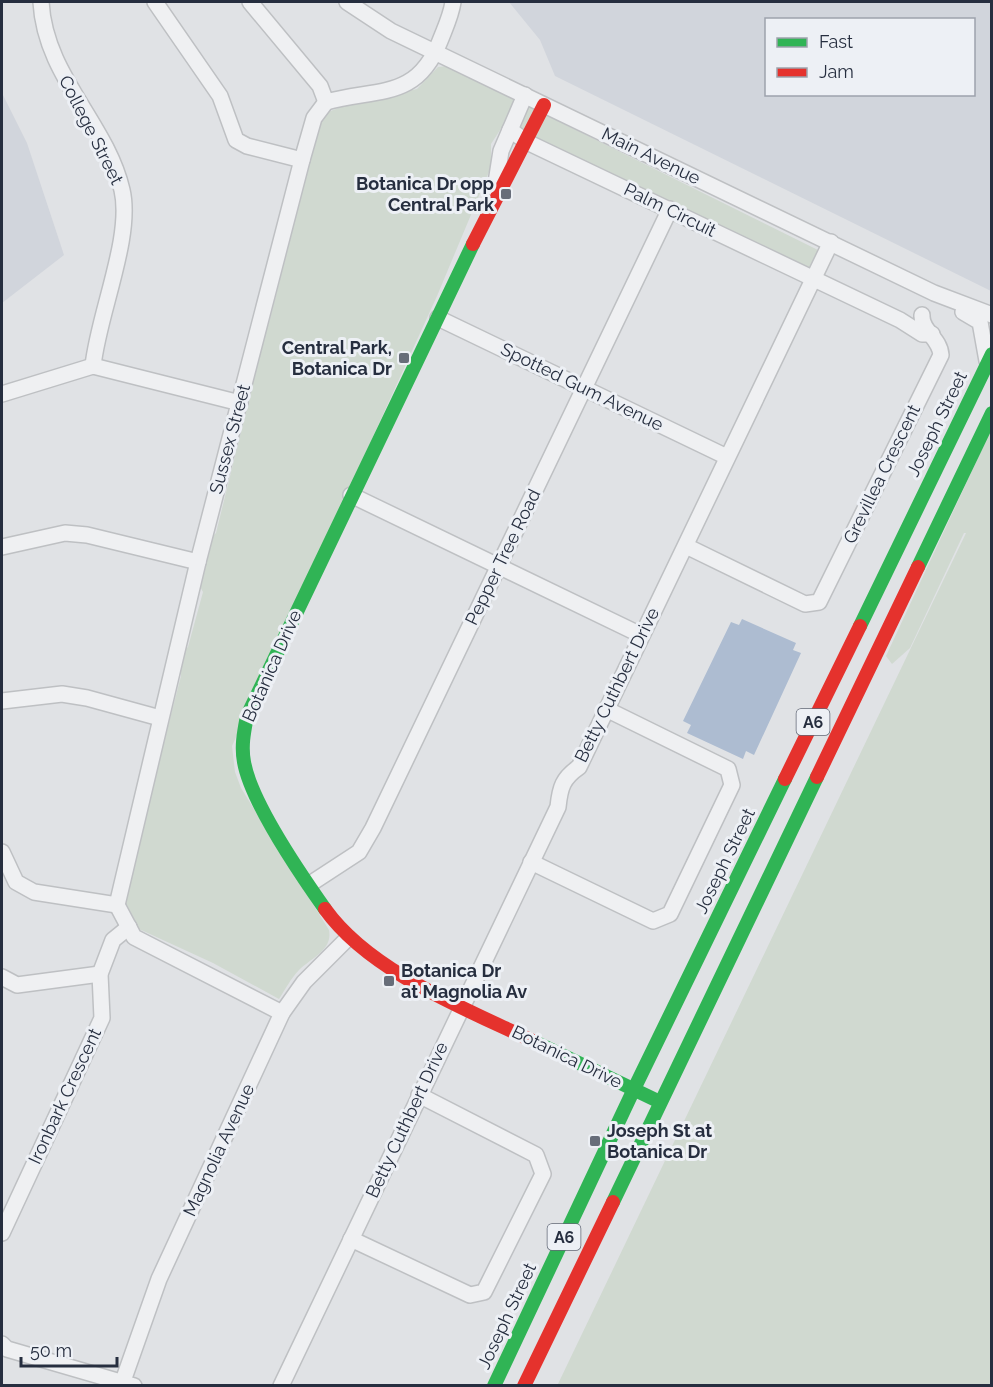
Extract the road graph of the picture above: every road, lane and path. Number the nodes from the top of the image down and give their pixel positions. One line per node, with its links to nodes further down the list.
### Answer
1 (41, 2): 25 (street, College Street)
2 (155, 2): 12 (street)
3 (250, 2): 8 (street)
4 (347, 2): 6 (street, Main Avenue)
5 (453, 2): 6 (street)
6 (436, 51): 7 (street, Main Avenue); 8 (street)
7 (525, 95): 9 (street, Main Avenue); 10 (street, Botanica Drive)
8 (326, 102): 12 (street, Sussex Street)
9 (544, 105): 11 (main road, Botanica Drive); 15 (street, Main Avenue)
10 (510, 130): 11 (street, Palm Circuit); 13 (street, Botanica Drive)
11 (527, 142): 13 (main road, Botanica Drive); 14 (street, Palm Circuit)
12 (302, 160): 28 (street, Sussex Street)
13 (495, 199): 21 (main road, Botanica Drive)
14 (670, 208): 16 (street, Palm Circuit); 26 (street, Pepper Tree Road)
15 (831, 242): 16 (street, Betty Cuthbert Drive); 17 (street, Main Avenue)
16 (813, 280): 22 (street); 30 (street, Betty Cuthbert Drive)
17 (934, 293): 18 (street, Main Avenue); 19 (street)
18 (958, 304): 20 (street, Main Avenue); 24 (street, Main Avenue)
19 (922, 315): 22 (street); 23 (street)
20 (992, 315)
21 (438, 318): 26 (street, Spotted Gum Avenue); 31 (main road, Botanica Drive)
22 (900, 320): 23 (street)
23 (932, 334): 32 (street, Grevillea Crescent)
24 (989, 358): 50 (main road, Joseph Street / A6)
25 (93, 366): 27 (street); 28 (street)
26 (583, 388): 30 (street, Spotted Gum Avenue); 35 (street, Pepper Tree Road)
27 (2, 394)
28 (240, 403): 34 (street, Sussex Street)
29 (992, 413): 52 (main road, A6)
30 (726, 457): 32 (street, Betty Cuthbert Drive)
31 (351, 495): 35 (street); 42 (main road, Botanica Drive)
32 (686, 546): 36 (street, Betty Cuthbert Drive)
33 (2, 547): 34 (street)
34 (198, 562): 39 (street, Sussex Street)
35 (499, 567): 36 (street); 42 (street, Pepper Tree Road)
36 (641, 635): 38 (street, Betty Cuthbert Drive)
37 (2, 701): 39 (street)
38 (606, 709): 41 (street, Betty Cuthbert Drive); 41 (street)
39 (160, 718): 43 (street, Sussex Street)
40 (2, 852): 43 (street)
41 (531, 862): 48 (street, Betty Cuthbert Drive)
42 (310, 884): 45 (main road, Botanica Drive)
43 (117, 905): 44 (street)
44 (129, 927): 46 (street, Ironbark Crescent); 49 (street)
45 (348, 938): 48 (main road, Botanica Drive); 49 (street, Magnolia Avenue)
46 (100, 974): 47 (street); 53 (street, Ironbark Crescent)
47 (2, 977)
48 (462, 1006): 50 (main road, Botanica Drive); 51 (street, Betty Cuthbert Drive)
49 (282, 1013): 56 (street, Magnolia Avenue)
50 (634, 1089): 52 (main road, Botanica Drive); 58 (main road, Joseph Street / A6)
51 (419, 1095): 54 (street, Betty Cuthbert Drive); 54 (street)
52 (660, 1102): 59 (main road, A6)
53 (2, 1233)
54 (351, 1239): 57 (street, Betty Cuthbert Drive)
55 (2, 1344): 56 (street)
56 (128, 1384)
57 (281, 1386)
58 (494, 1386)
59 (524, 1386)

